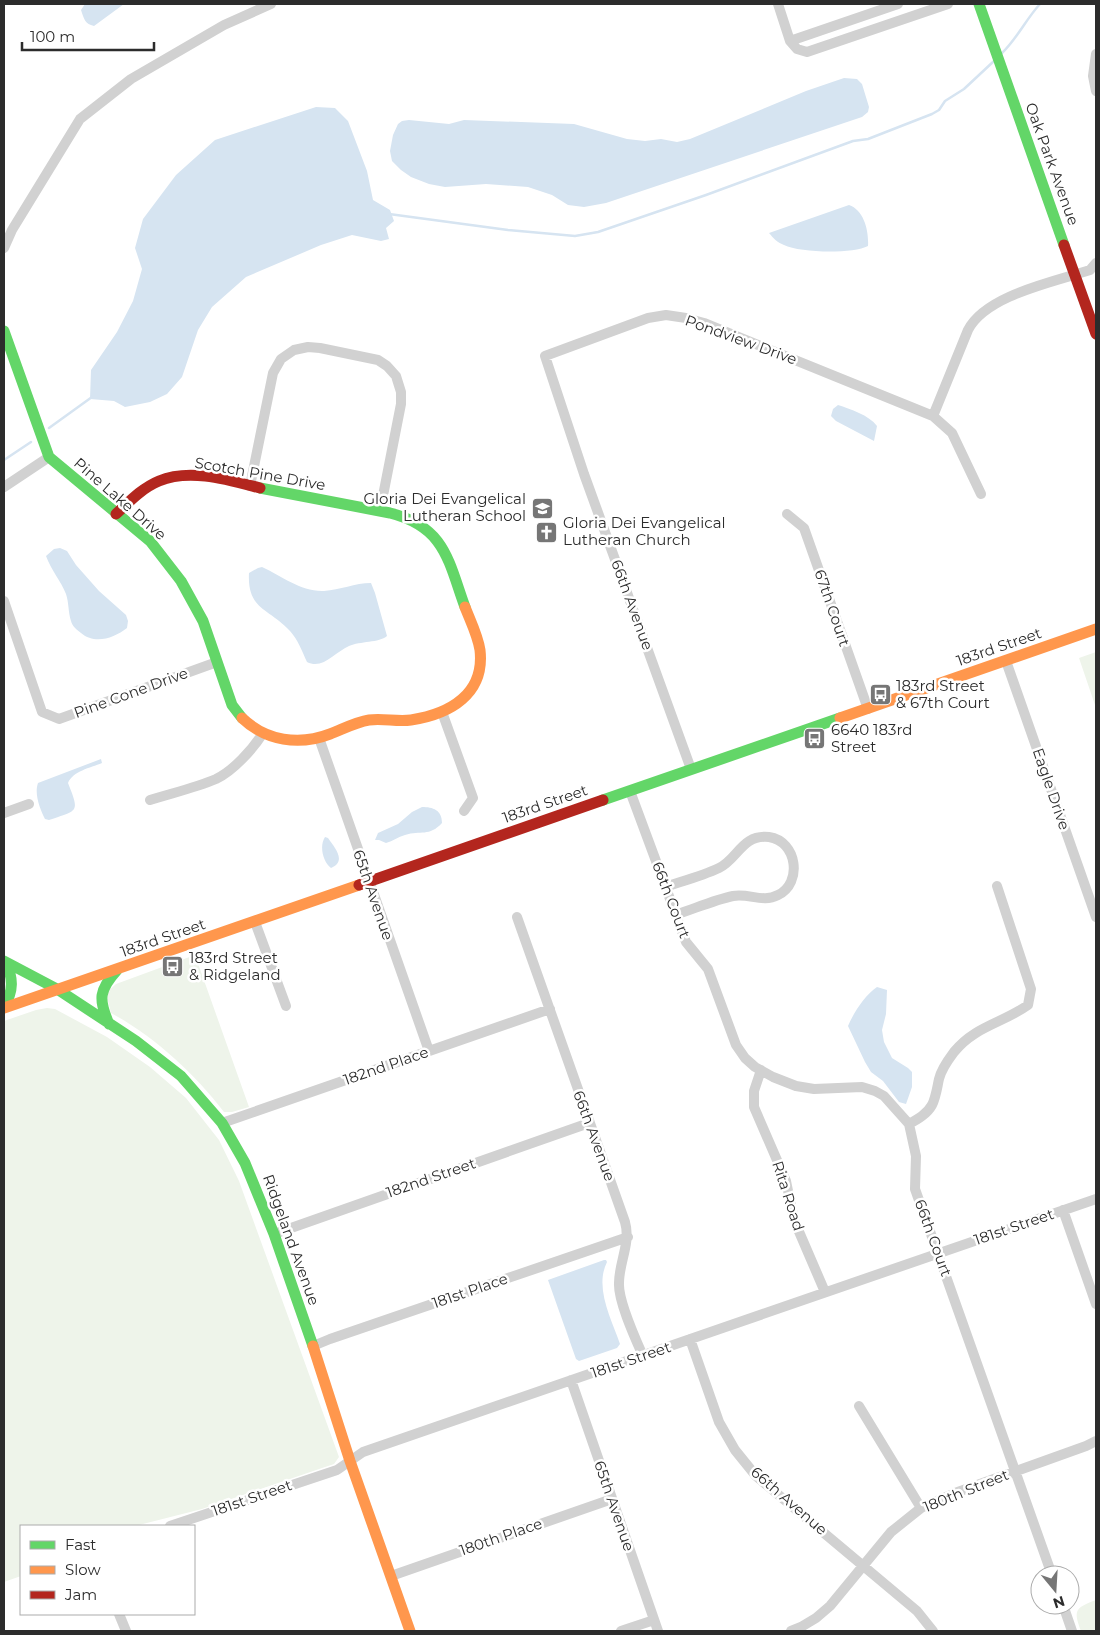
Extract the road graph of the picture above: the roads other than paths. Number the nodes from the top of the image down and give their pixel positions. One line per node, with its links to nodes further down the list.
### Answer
1 (271, 4): 9 (street)
2 (778, 4): 6 (street)
3 (898, 4): 6 (street)
4 (948, 4): 6 (street)
5 (979, 4): 11 (street, Oak Park Avenue)
6 (790, 41)
7 (1096, 54): 8 (street)
8 (1096, 91)
9 (4, 248)
10 (1096, 263): 11 (street)
11 (1076, 275): 13 (street, Oak Park Avenue); 15 (street)
12 (4, 331): 16 (street)
13 (1096, 334)
14 (545, 356): 15 (street, Pondview Drive); 31 (street, 66th Avenue)
15 (934, 416): 19 (street)
16 (48, 457): 18 (street); 21 (street, Pine Lake Drive)
17 (250, 486): 20 (street, Scotch Pine Drive); 20 (street); 21 (street, Scotch Pine Drive)
18 (4, 487)
19 (981, 494)
20 (380, 511): 28 (street, Scotch Pine Drive)
21 (116, 514): 26 (street, Pine Lake Drive)
22 (787, 514): 27 (street, 67th Court)
23 (4, 601): 26 (street, Pine Cone Drive)
24 (1096, 629): 25 (street, 183rd Street)
25 (1006, 661): 27 (street, 183rd Street); 40 (street, Eagle Drive)
26 (217, 662): 29 (street, Pine Lake Drive)
27 (868, 709): 31 (street, 183rd Street)
28 (442, 712): 30 (street, Pine Lake Drive); 35 (street)
29 (262, 734): 30 (street, Pine Lake Drive); 33 (street)
30 (319, 738): 37 (street, 65th Avenue)
31 (691, 769): 32 (street, 183rd Street)
32 (630, 790): 37 (street, 183rd Street); 39 (street, 66th Court)
33 (150, 800)
34 (30, 804): 36 (street)
35 (464, 811)
36 (4, 813)
37 (369, 882): 44 (street, 183rd Street); 52 (street, 65th Avenue)
38 (996, 886): 56 (street)
39 (665, 887): 41 (street, 66th Court); 41 (street)
40 (1094, 905): 43 (street, Eagle Drive)
41 (675, 915): 53 (street, 66th Court)
42 (517, 917): 50 (street, 66th Avenue)
43 (1096, 917)
44 (255, 922): 46 (street, 183rd Street); 48 (street)
45 (5, 962): 47 (street, Ridgeland Avenue); 49 (street)
46 (118, 969): 47 (street, 183rd Street); 51 (street)
47 (57, 990): 49 (street, 183rd Street); 51 (street, Ridgeland Avenue)
48 (286, 1006)
49 (4, 1007)
50 (550, 1009): 52 (street, 182nd Place); 55 (street, 66th Avenue)
51 (109, 1024): 54 (street, Ridgeland Avenue)
52 (429, 1051): 54 (street, 182nd Place)
53 (761, 1070): 56 (street, 66th Court); 62 (street, Rita Road)
54 (222, 1123): 59 (street, Ridgeland Avenue)
55 (589, 1123): 59 (street, 182nd Street); 60 (street, 66th Avenue)
56 (909, 1124): 61 (street, 66th Court)
57 (1096, 1199): 58 (street, 181st Street)
58 (1062, 1210): 61 (street, 181st Street); 63 (street)
59 (274, 1234): 65 (street, Ridgeland Avenue)
60 (628, 1237): 65 (street, 181st Place); 66 (street, 66th Avenue)
61 (938, 1253): 62 (street, 181st Street); 71 (street, 66th Court)
62 (825, 1292): 64 (street, 181st Street)
63 (1096, 1304)
64 (690, 1339): 66 (street, 181st Street); 75 (street, 66th Avenue)
65 (313, 1346): 70 (street, Ridgeland Avenue)
66 (643, 1356): 67 (street, 181st Street)
67 (570, 1380): 70 (street, 181st Street); 72 (street, 65th Avenue)
68 (860, 1406): 73 (street)
69 (1096, 1441): 71 (street, 180th Street)
70 (350, 1461): 74 (street, 181st Street); 77 (street, Ridgeland Avenue)
71 (1015, 1472): 73 (street, 180th Street); 76 (street, 66th Court)
72 (612, 1498): 77 (street, 180th Place); 80 (street, 65th Avenue)
73 (921, 1508): 75 (street, 180th Street)
74 (173, 1525)
75 (864, 1565): 85 (street, 180th Street); 86 (street, 66th Avenue)
76 (1048, 1565)
77 (390, 1576): 82 (street, Ridgeland Avenue)
78 (120, 1615): 81 (street)
79 (1066, 1615): 87 (street)
80 (654, 1620): 83 (street); 84 (street, 65th Avenue)
81 (126, 1631)
82 (410, 1631)
83 (621, 1631)
84 (658, 1631)
85 (791, 1631)
86 (934, 1631)
87 (1072, 1631)

